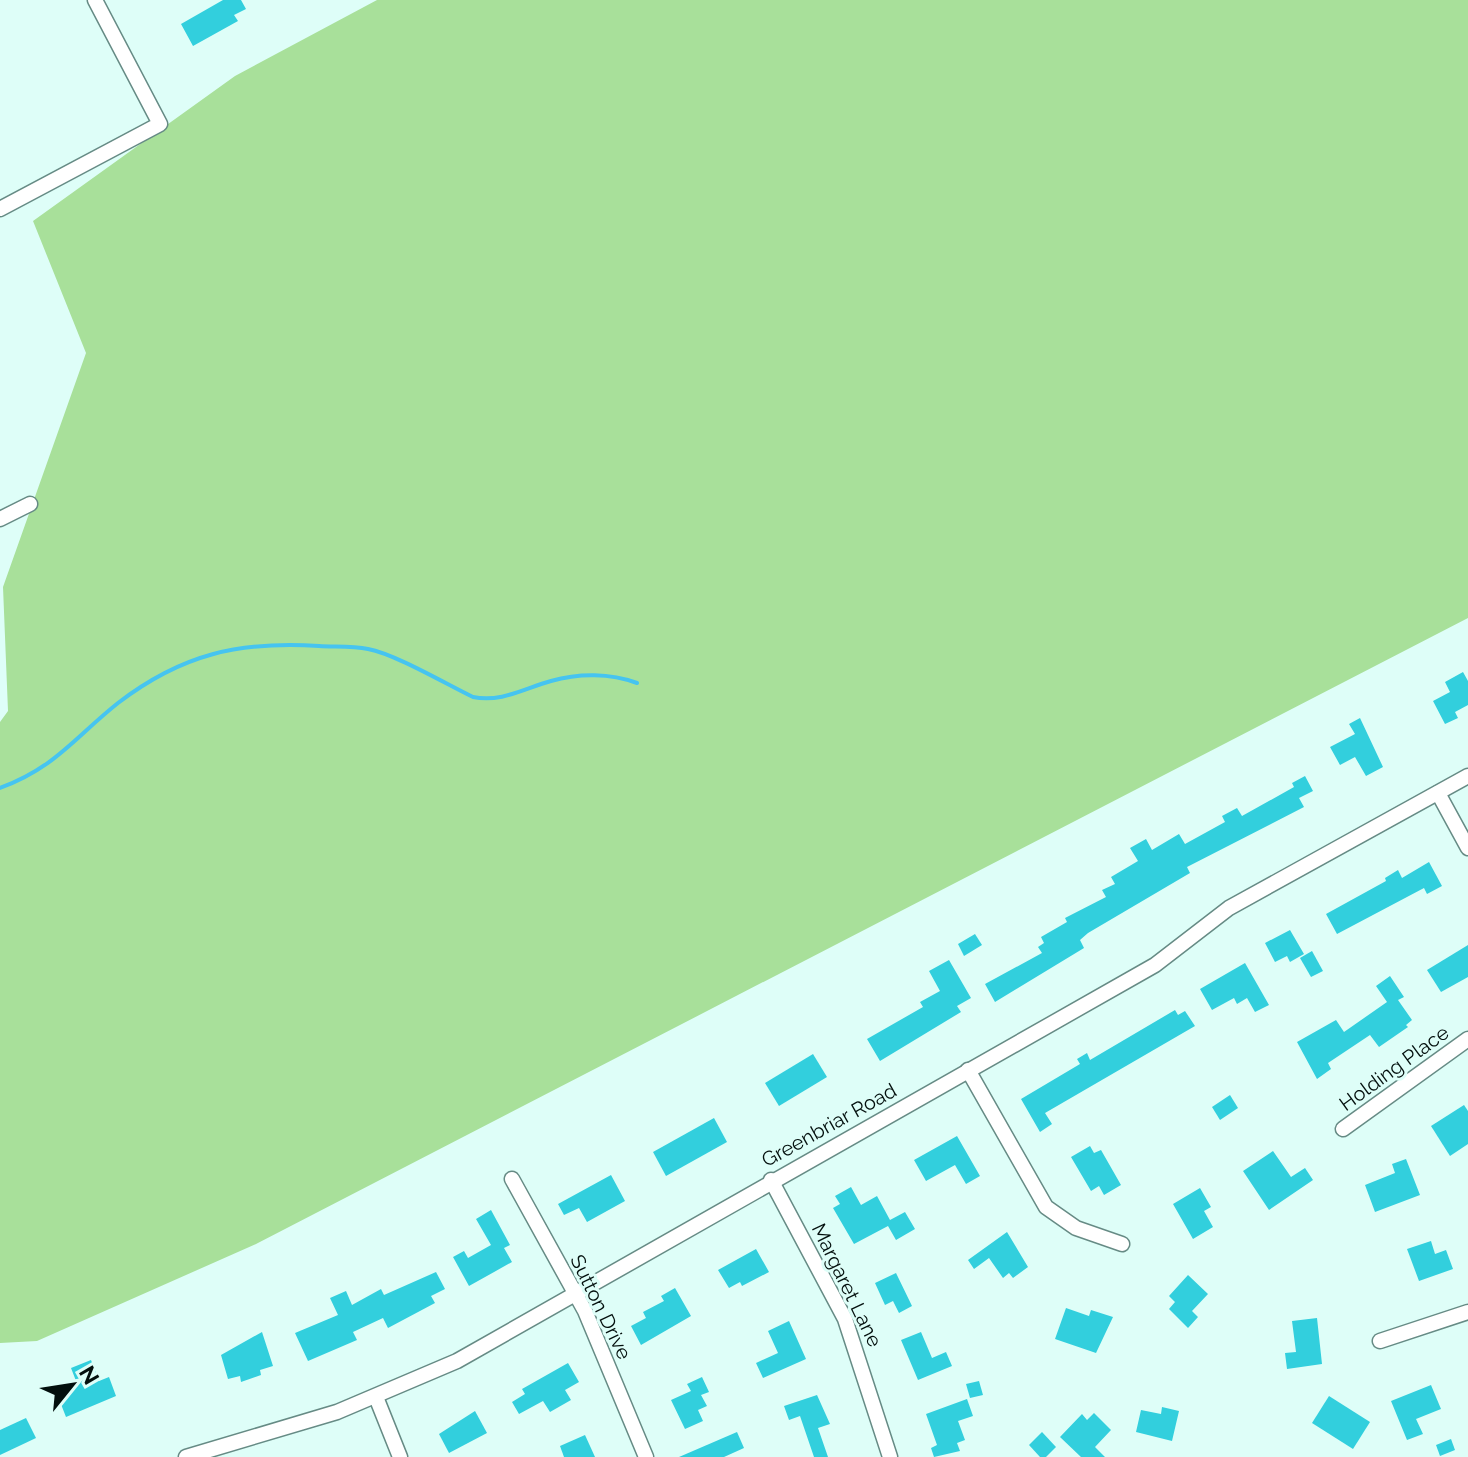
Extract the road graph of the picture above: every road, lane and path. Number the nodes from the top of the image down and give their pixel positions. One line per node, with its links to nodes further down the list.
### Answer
1 (95, 0): 2 (street)
2 (0, 209)
3 (30, 504): 4 (street)
4 (0, 519)
5 (1468, 776): 6 (street, Greenbriar Road)
6 (1438, 793): 7 (street); 9 (street, Greenbriar Road)
7 (1468, 848)
8 (1468, 1039): 10 (street, Holding Place)
9 (968, 1070): 12 (street, Greenbriar Road); 13 (street)
10 (1343, 1129)
11 (512, 1179): 14 (street, Sutton Drive)
12 (771, 1180): 14 (street, Greenbriar Road); 21 (street, Margaret Lane)
13 (1122, 1244)
14 (575, 1293): 17 (street, Greenbriar Road); 20 (street, Sutton Drive)
15 (1468, 1312): 16 (street)
16 (1380, 1341)
17 (376, 1397): 18 (street, Greenbriar Road); 19 (street)
18 (186, 1457)
19 (400, 1457)
20 (646, 1457)
21 (890, 1457)

